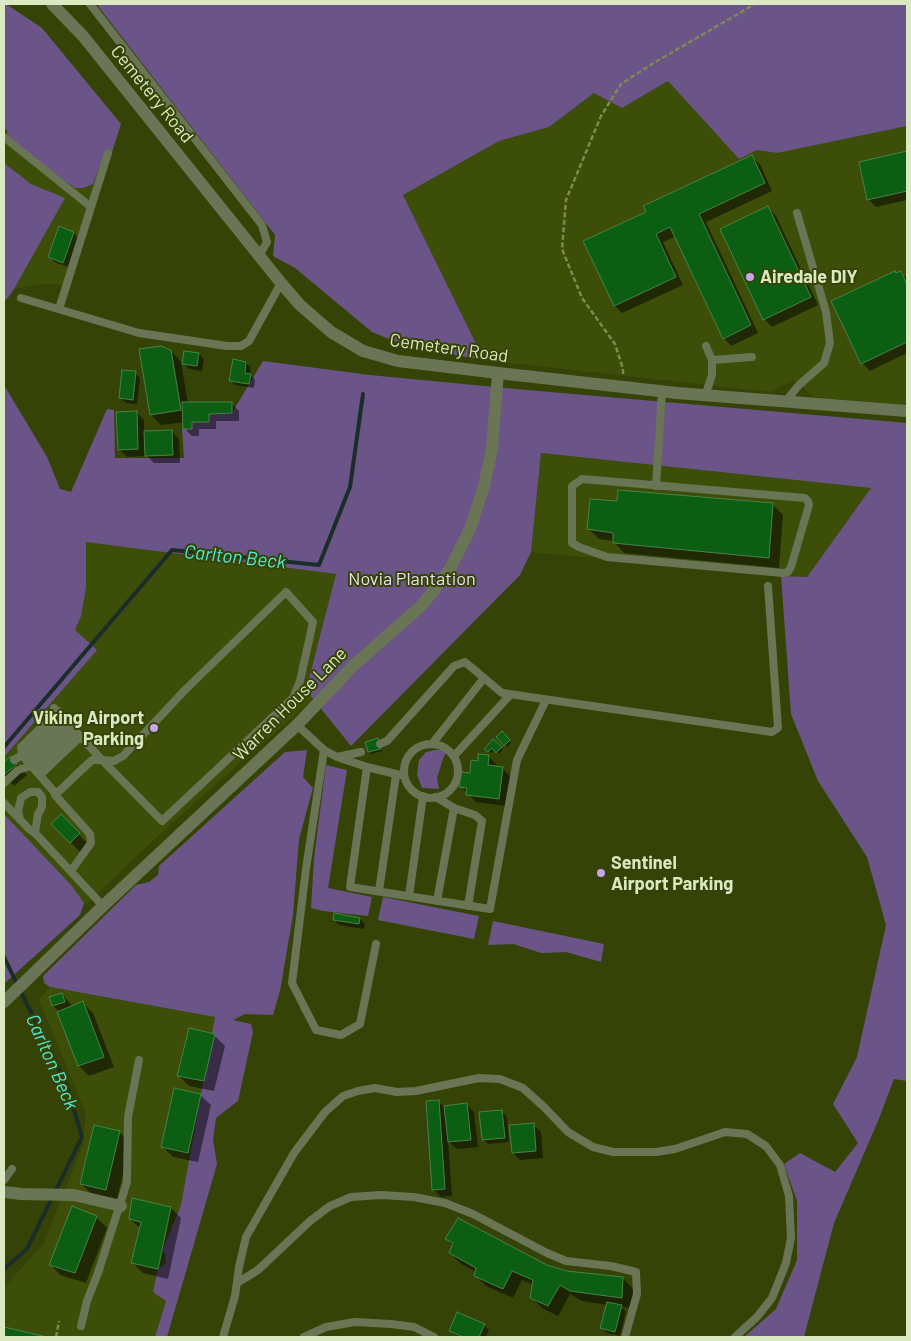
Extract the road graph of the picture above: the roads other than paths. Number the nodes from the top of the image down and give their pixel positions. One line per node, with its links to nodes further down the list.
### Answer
1 (52, 4): 7 (street, Cemetery Road)
2 (90, 4): 7 (lane)
3 (4, 137): 5 (lane)
4 (108, 153): 5 (lane)
5 (91, 207): 10 (lane)
6 (797, 213): 17 (lane)
7 (260, 256): 8 (street, Cemetery Road)
8 (281, 283): 10 (lane); 14 (street, Cemetery Road)
9 (21, 298): 10 (lane)
10 (59, 309)
11 (706, 346): 13 (lane)
12 (752, 357): 13 (lane)
13 (712, 360): 16 (lane)
14 (498, 373): 15 (street, Cemetery Road); 25 (street, Warren House Lane)
15 (662, 392): 16 (street, Cemetery Road); 19 (lane)
16 (705, 396): 17 (street, Cemetery Road)
17 (786, 402): 18 (street, Cemetery Road)
18 (907, 411)
19 (656, 486): 19 (lane)
20 (768, 586): 23 (lane)
21 (484, 678): 22 (lane); 26 (lane); 27 (lane)
22 (506, 694): 23 (lane); 30 (lane)
23 (546, 700): 51 (lane)
24 (67, 722): 33 (lane); 34 (lane); 34 (lane); 34 (lane)
25 (297, 725): 28 (lane); 50 (street, Warren House Lane)
26 (380, 744)
27 (432, 744): 30 (lane); 37 (lane)
28 (324, 750): 31 (lane); 52 (lane)
29 (360, 752): 31 (lane)
30 (454, 756): 41 (lane)
31 (337, 757): 35 (lane)
32 (14, 760): 34 (lane)
33 (102, 760): 33 (lane); 39 (lane)
34 (31, 765): 38 (lane); 39 (lane)
35 (367, 767): 36 (lane); 47 (lane)
36 (396, 775): 37 (lane); 47 (lane)
37 (405, 777): 40 (lane)
38 (4, 783)
39 (56, 794): 46 (lane)
40 (423, 796): 41 (lane); 48 (lane)
41 (436, 797): 43 (lane)
42 (4, 803): 44 (lane)
43 (454, 808): 49 (lane); 51 (lane)
44 (21, 821): 45 (lane); 45 (lane)
45 (35, 833): 46 (lane)
46 (71, 871): 50 (lane)
47 (379, 891): 48 (lane)
48 (409, 896): 49 (lane)
49 (437, 901): 51 (lane)
50 (103, 906): 53 (street, Warren House Lane)
51 (468, 906)
52 (376, 944)
53 (6, 1000)
54 (139, 1060): 58 (lane)
55 (12, 1169): 56 (lane)
56 (4, 1180)
57 (4, 1192): 58 (street)
58 (121, 1206): 60 (lane)
59 (236, 1283): 61 (lane); 64 (lane); 65 (lane)
60 (81, 1326)
61 (223, 1337)
62 (304, 1337): 63 (lane)
63 (434, 1337)
64 (625, 1337)
65 (735, 1337)

